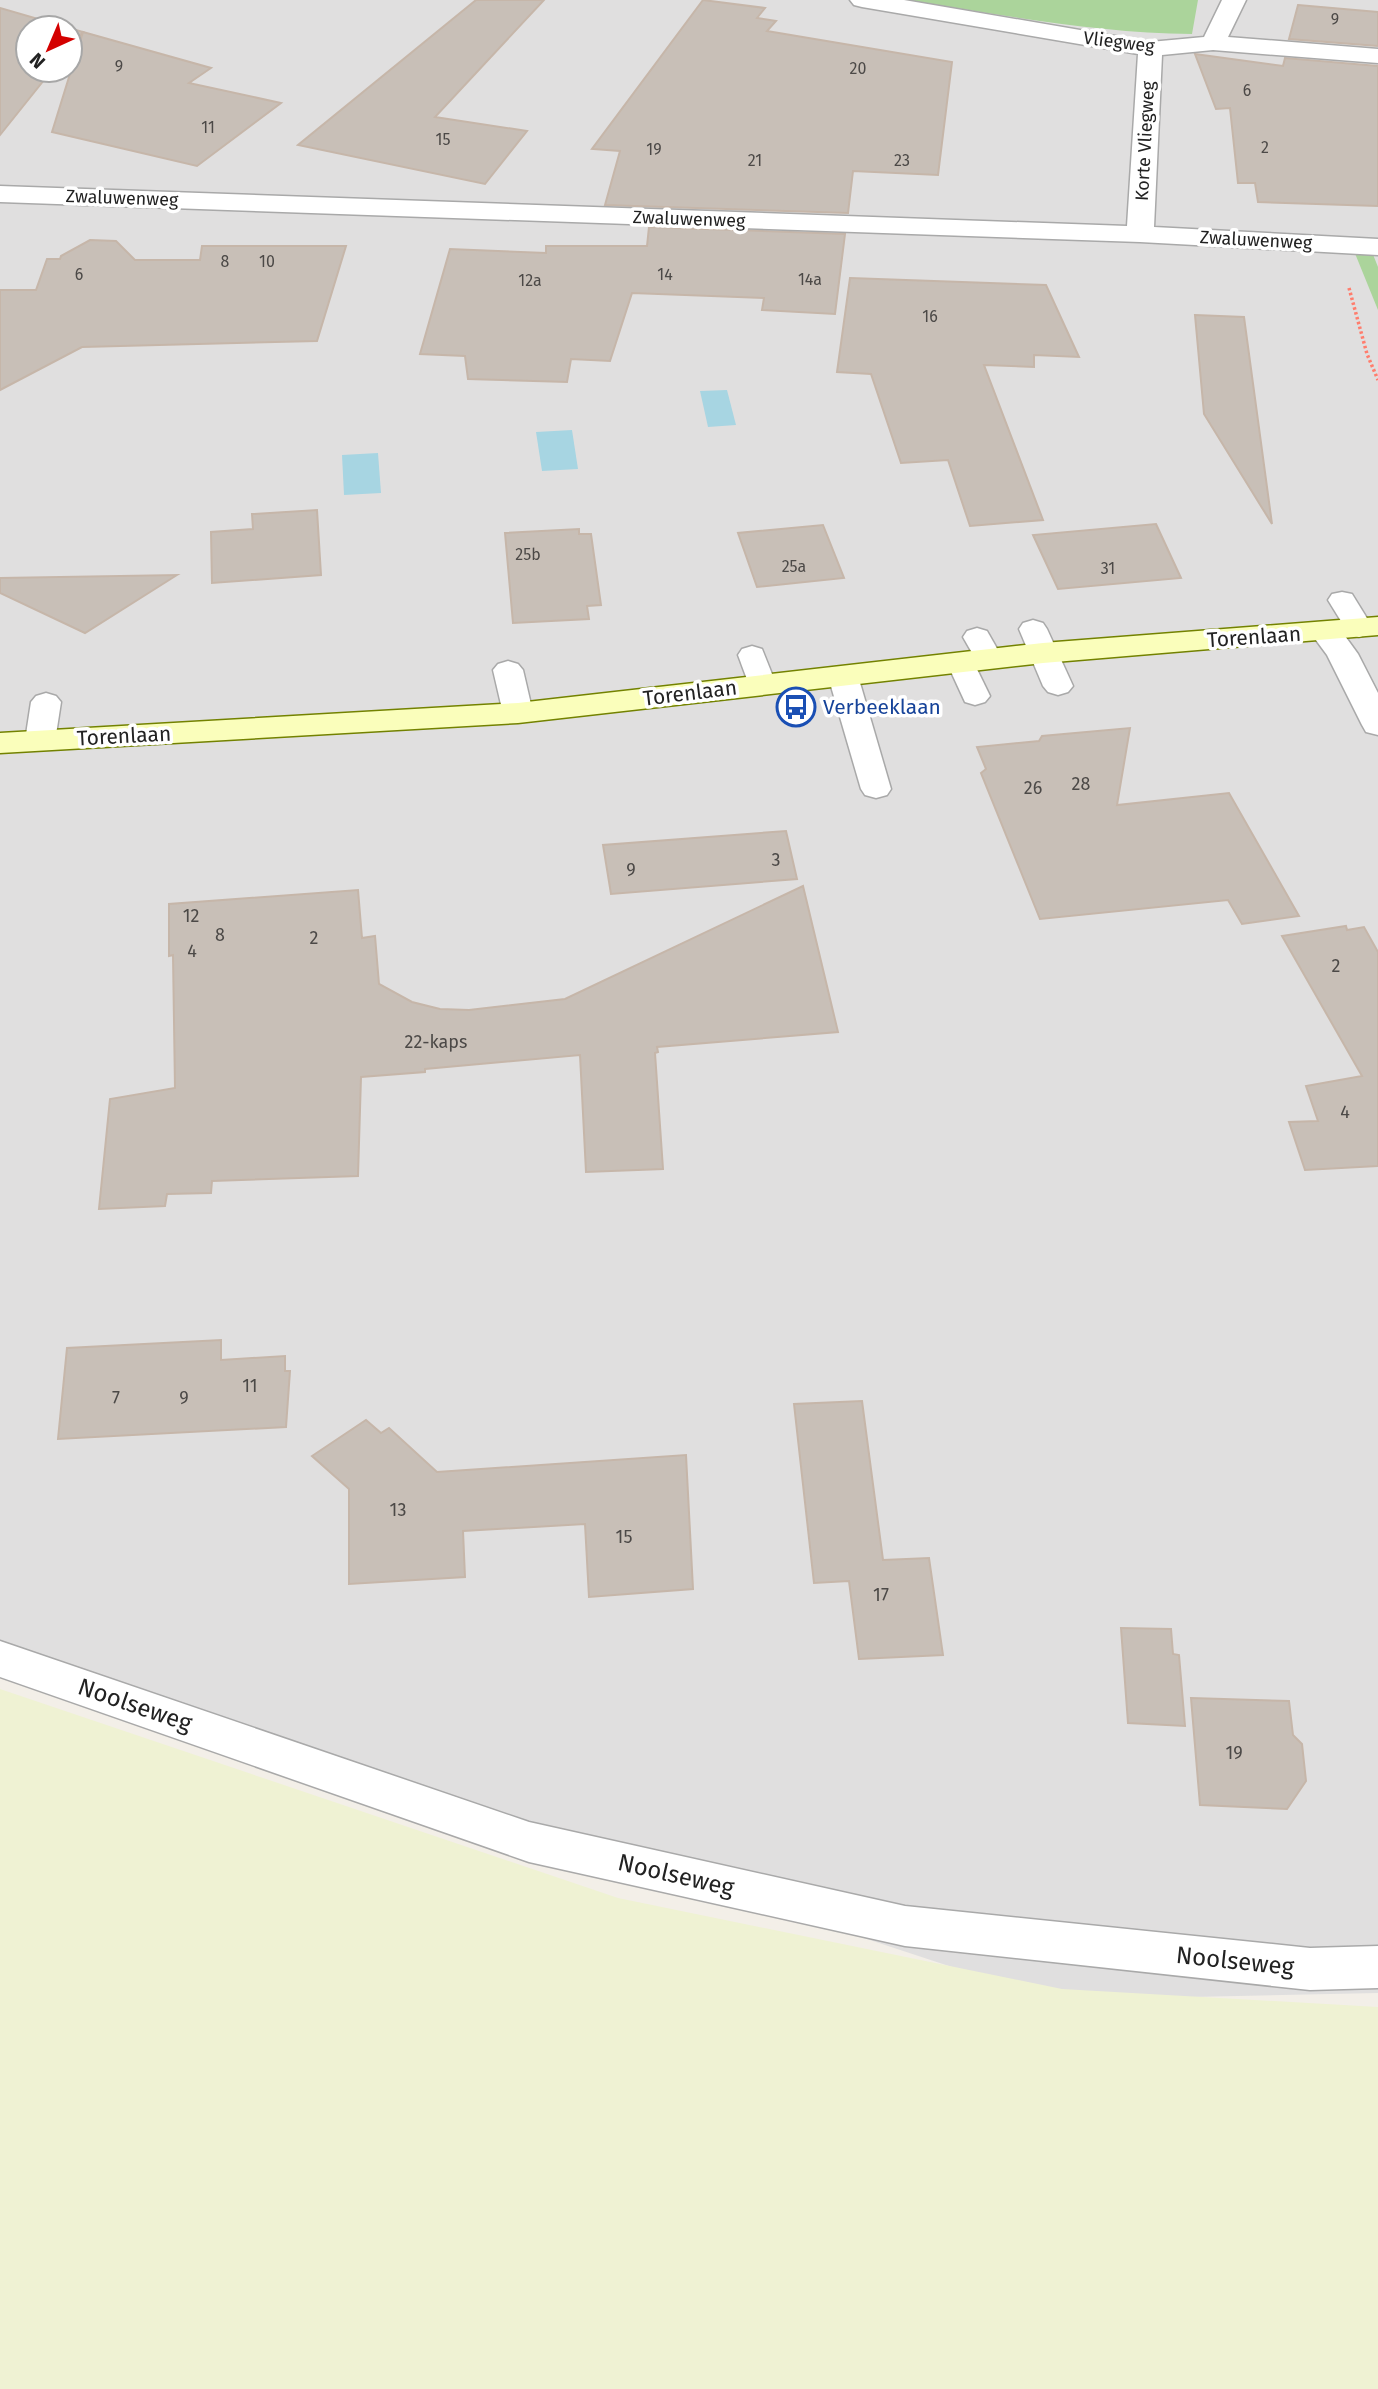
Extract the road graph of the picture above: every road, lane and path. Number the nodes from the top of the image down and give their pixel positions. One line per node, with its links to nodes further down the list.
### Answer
1 (862, 0): 4 (street, Vliegweg)
2 (1234, 0): 3 (street)
3 (1213, 43): 4 (street, Vliegweg); 5 (street, Vliegweg)
4 (1150, 49): 7 (street, Korte Vliegweg)
5 (1378, 56)
6 (0, 194): 7 (street, Zwaluwenweg)
7 (1140, 234): 8 (street, Zwaluwenweg)
8 (1334, 244): 9 (street, Zwaluwenweg); 10 (path)
9 (1378, 247)
10 (1378, 380)
11 (1342, 600): 12 (lane)
12 (1368, 627): 13 (main road, Torenlaan)
13 (1326, 632): 14 (main road, Torenlaan); 22 (street)
14 (1038, 641): 15 (main road, Torenlaan); 18 (lane)
15 (976, 653): 17 (main road, Torenlaan); 19 (lane)
16 (508, 670): 21 (lane)
17 (843, 676): 21 (main road, Torenlaan); 25 (lane)
18 (1058, 685)
19 (975, 696)
20 (46, 702): 23 (lane)
21 (518, 713): 23 (main road, Torenlaan)
22 (1378, 725)
23 (40, 741): 24 (main road, Torenlaan)
24 (0, 743)
25 (876, 789)
26 (0, 1658): 27 (street, Noolseweg)
27 (1378, 1966)

